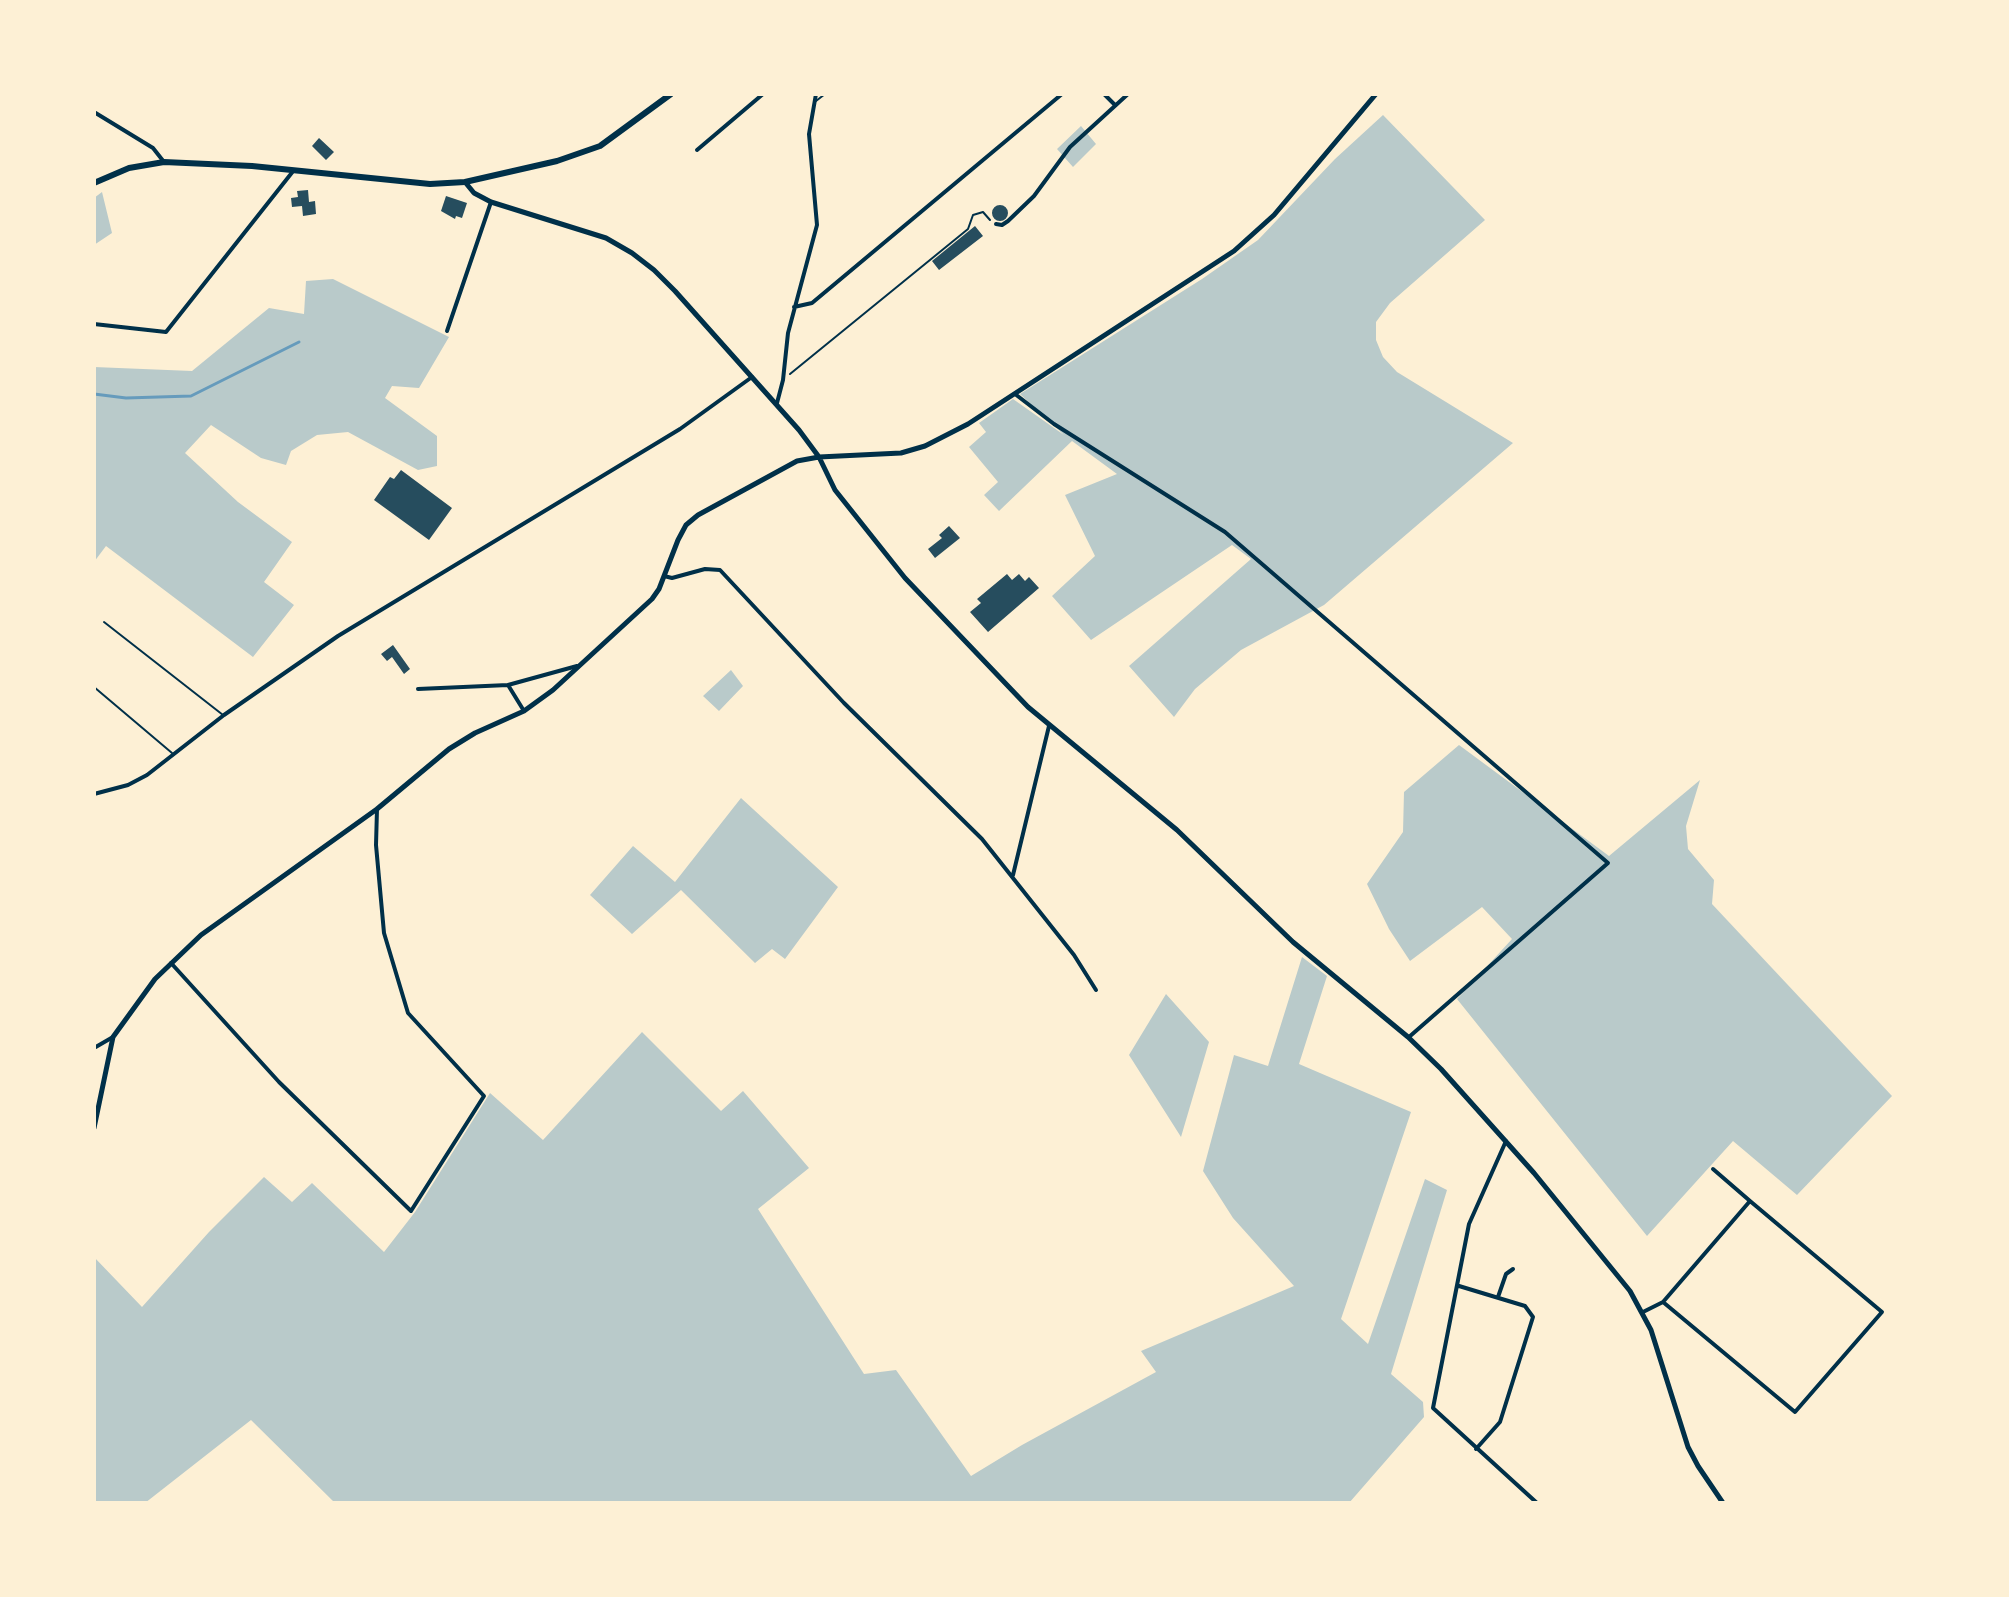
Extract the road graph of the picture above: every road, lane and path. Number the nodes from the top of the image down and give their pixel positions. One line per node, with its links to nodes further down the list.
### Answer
1 (671, 94): 15 (main road)
2 (763, 94): 12 (street)
3 (816, 94): 9 (street)
4 (825, 94): 9 (lane)
5 (1062, 94): 20 (street)
6 (1104, 94): 10 (street)
7 (1128, 94): 10 (street)
8 (1376, 94): 25 (street)
9 (812, 104): 20 (street)
10 (1115, 105): 19 (street)
11 (94, 112): 13 (street)
12 (697, 150)
13 (164, 162): 14 (main road); 16 (main road)
14 (294, 170): 15 (main road); 21 (street)
15 (465, 182): 17 (street)
16 (94, 183)
17 (491, 202): 22 (street); 23 (street)
18 (989, 218): 24 (path)
19 (996, 224)
20 (794, 307): 24 (street)
21 (94, 324)
22 (447, 331)
23 (752, 377): 26 (street); 35 (street)
24 (783, 380): 26 (street)
25 (1013, 393): 27 (street); 44 (street)
26 (777, 403): 27 (street)
27 (819, 457): 28 (street); 36 (street)
28 (664, 576): 30 (street); 40 (street)
29 (104, 622): 35 (lane)
30 (580, 665): 31 (street); 34 (street)
31 (508, 685): 33 (street); 34 (street)
32 (94, 687): 37 (lane)
33 (418, 689)
34 (524, 711): 39 (street)
35 (224, 715): 37 (street)
36 (1049, 726): 40 (street); 44 (street)
37 (173, 754): 38 (street)
38 (94, 794)
39 (377, 809): 41 (street); 41 (street)
40 (1011, 874): 42 (street)
41 (171, 963): 43 (street)
42 (1096, 990)
43 (113, 1037): 45 (street); 46 (street)
44 (1408, 1037): 47 (street)
45 (94, 1048)
46 (94, 1128)
47 (1506, 1141): 51 (street); 54 (street)
48 (1713, 1169): 49 (street)
49 (1750, 1201): 53 (street); 53 (street)
50 (1513, 1269): 52 (street)
51 (1458, 1285): 52 (street); 55 (street)
52 (1498, 1297): 55 (street)
53 (1663, 1302): 54 (street)
54 (1643, 1312): 57 (street)
55 (1476, 1449): 56 (street)
56 (1537, 1503)
57 (1723, 1503)

